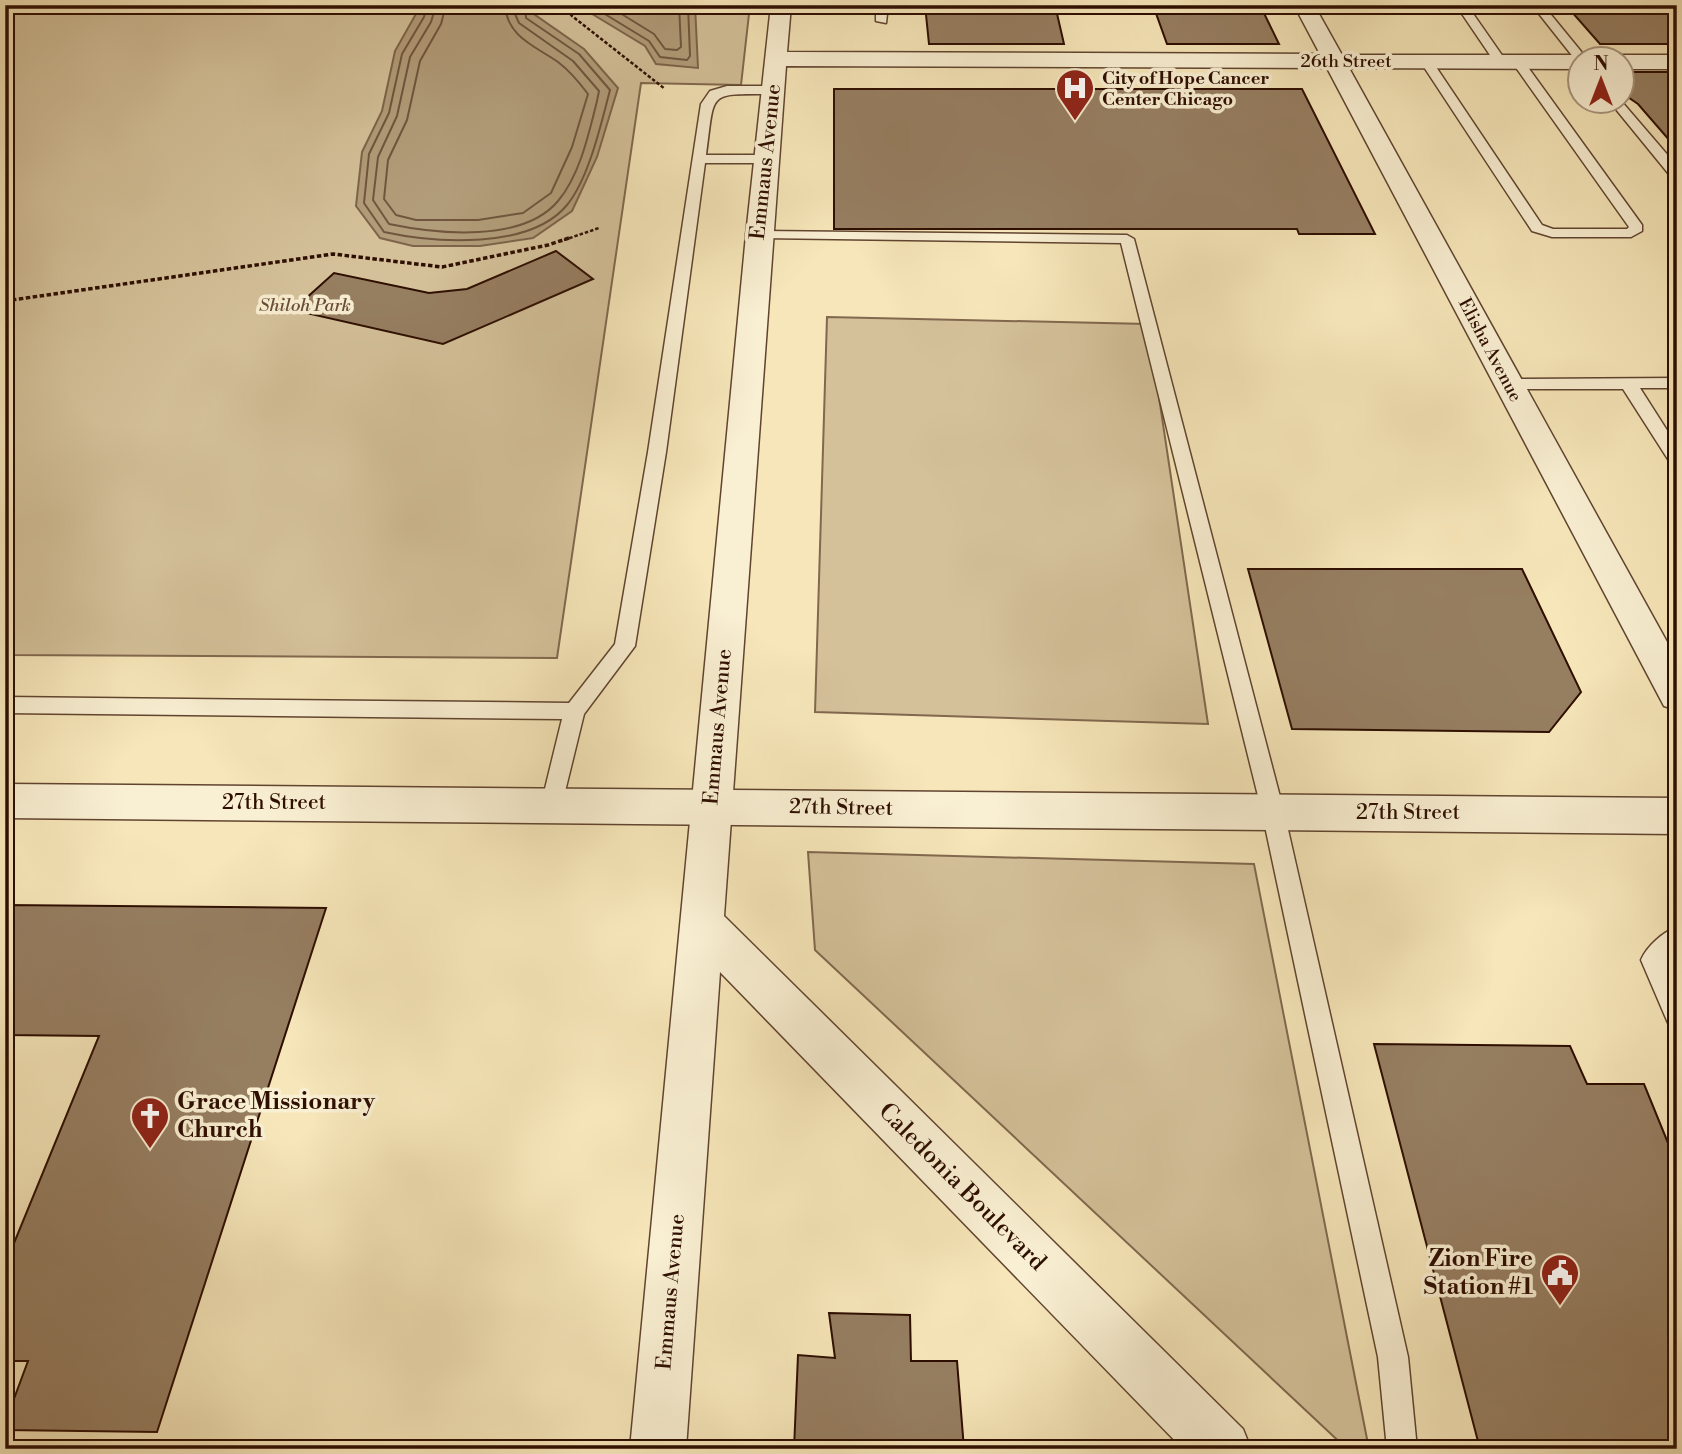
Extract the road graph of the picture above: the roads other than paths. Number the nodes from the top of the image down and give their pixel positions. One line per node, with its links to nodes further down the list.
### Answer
1 (781, 5): 14 (street, Emmaus Avenue)
2 (882, 5): 6 (lane)
3 (1304, 5): 8 (street, Elisha Avenue)
4 (1461, 5): 11 (lane)
5 (1537, 5): 7 (lane)
6 (882, 22)
7 (1569, 46)
8 (1334, 61): 9 (street, 26th Street); 14 (street, 26th Street); 22 (street, Elisha Avenue)
9 (1426, 61): 11 (street, 26th Street); 11 (lane)
10 (1566, 61): 11 (street, 26th Street)
11 (1509, 62)
12 (1636, 62): 13 (street)
13 (1677, 62)
14 (775, 75): 16 (lane); 17 (street, Emmaus Avenue)
15 (1628, 116): 18 (lane)
16 (699, 159): 17 (lane); 26 (lane)
17 (766, 159): 19 (street, Emmaus Avenue)
18 (1677, 175)
19 (759, 235): 29 (street, Emmaus Avenue); 30 (lane)
20 (1628, 383): 21 (lane); 22 (lane); 23 (lane)
21 (1677, 383)
22 (1508, 384): 24 (street, Elisha Avenue)
23 (1677, 460)
24 (1677, 695)
25 (5, 705): 26 (lane)
26 (574, 711): 28 (lane)
27 (5, 801): 28 (street, 27th Street)
28 (552, 805): 29 (street, 27th Street)
29 (712, 807): 30 (street, 27th Street); 32 (street, Emmaus Avenue)
30 (1273, 812): 31 (street, 27th Street); 37 (lane)
31 (1677, 816)
32 (702, 924): 35 (street, Emmaus Avenue); 36 (street, Caledonia Boulevard)
33 (1677, 938): 34 (lane)
34 (1677, 1014)
35 (658, 1449)
36 (1223, 1449)
37 (1402, 1449)

